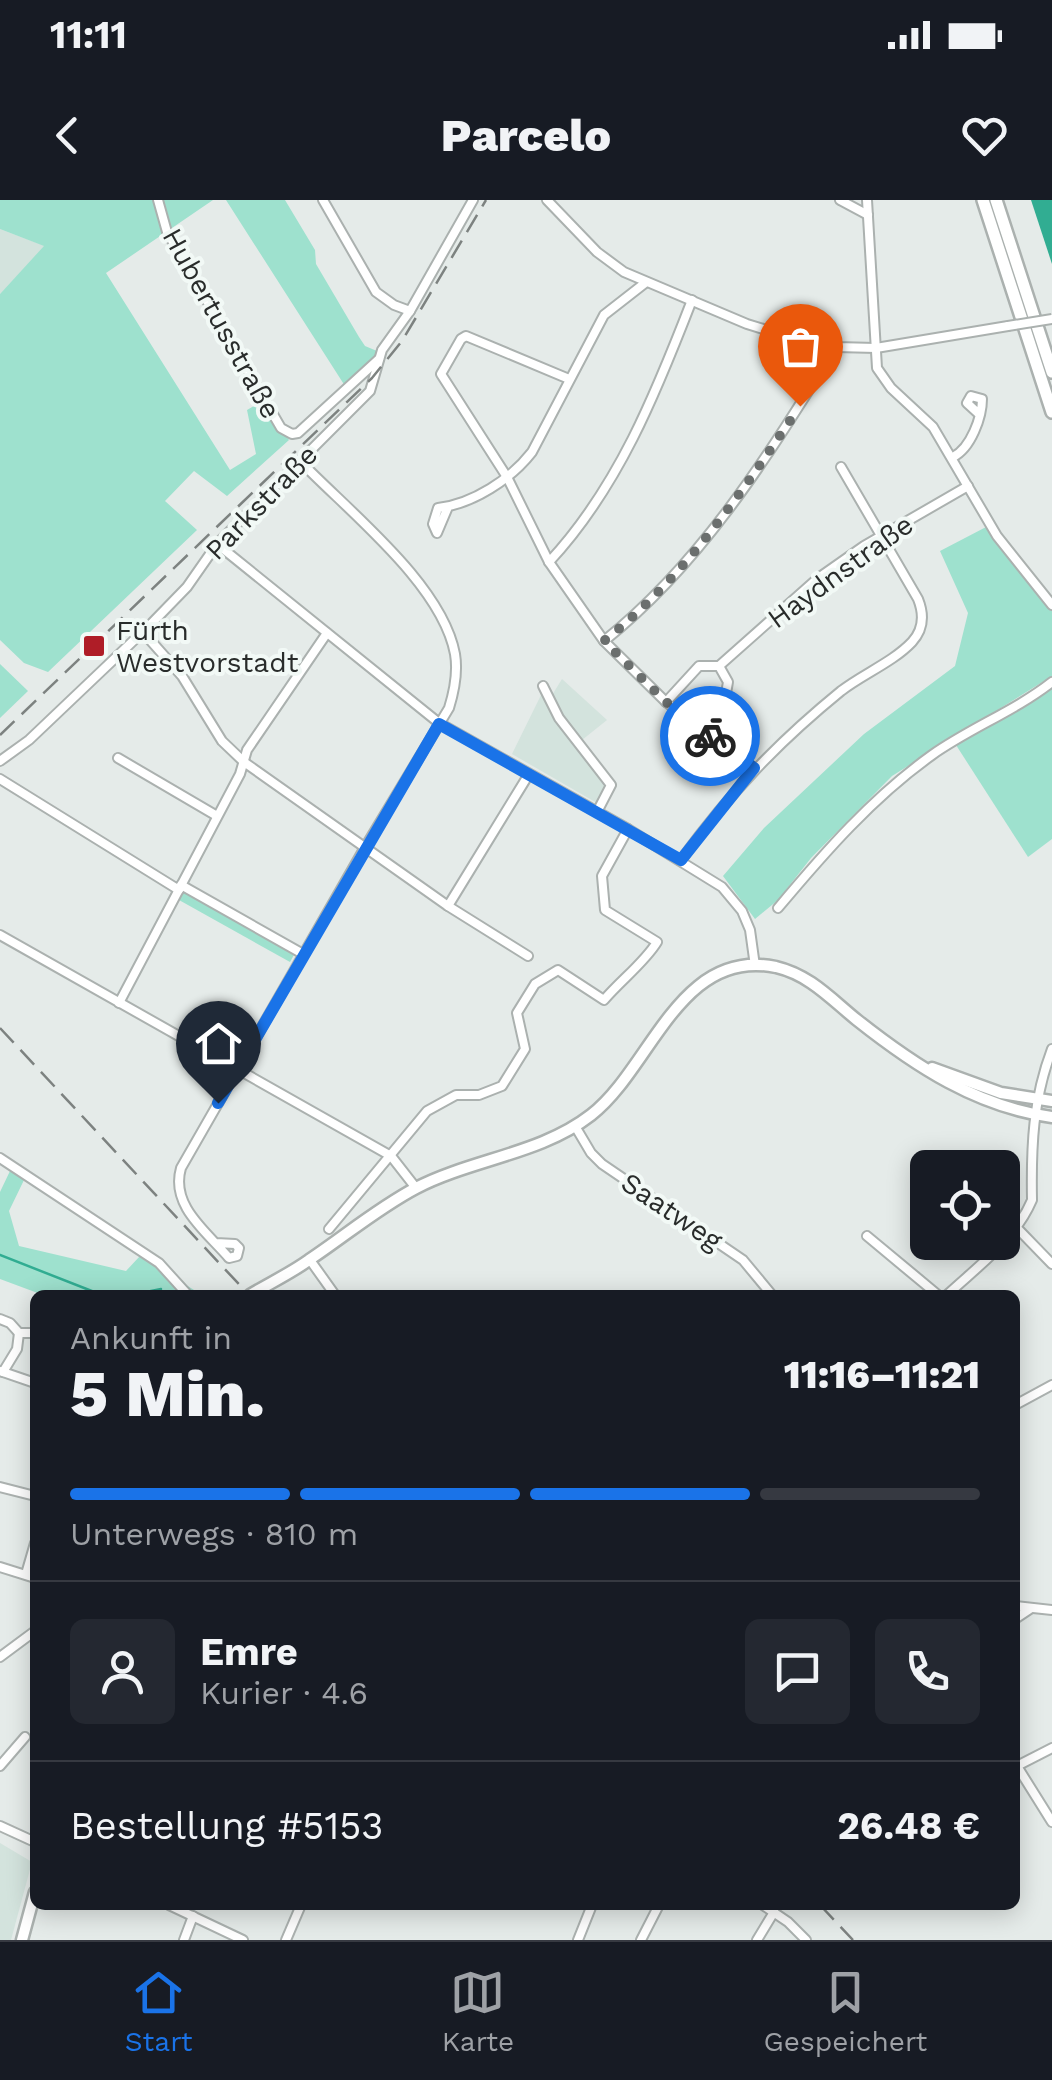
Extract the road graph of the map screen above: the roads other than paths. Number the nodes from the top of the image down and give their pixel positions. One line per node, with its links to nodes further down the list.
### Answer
1 (158, 200): 21 (street, Hubertusstraße)
2 (323, 200): 12 (street)
3 (473, 200): 12 (street, Parkstraße)
4 (547, 200): 10 (street)
5 (840, 200): 9 (street)
6 (867, 200): 9 (street)
7 (984, 200): 19 (highway)
8 (996, 200): 17 (highway)
9 (868, 215): 15 (street)
10 (644, 283): 11 (street); 18 (street)
11 (692, 300): 14 (street); 30 (street)
12 (410, 311): 16 (street, Parkstraße)
13 (1052, 319): 15 (street, bridge)
14 (836, 347): 15 (street); 34 (street)
15 (876, 348): 22 (street)
16 (379, 359): 21 (street, Parkstraße); 23 (street, Parkstraße)
17 (1052, 372)
18 (570, 379): 25 (street); 25 (street)
19 (1052, 412)
20 (979, 414): 22 (street)
21 (298, 433)
22 (953, 456): 26 (street)
23 (300, 461): 29 (street, Parkstraße); 39 (street)
24 (841, 467): 28 (street)
25 (508, 477): 27 (street); 30 (street)
26 (968, 486): 28 (street, Haydnstraße); 31 (street)
27 (448, 507)
28 (882, 535): 35 (street, Haydnstraße); 44 (street)
29 (217, 544): 32 (street, Parkstraße); 33 (street)
30 (549, 562): 34 (street)
31 (1052, 604)
32 (143, 632): 42 (street, Parkstraße); 43 (street)
33 (327, 633): 39 (street); 43 (street)
34 (604, 641): 38 (street)
35 (718, 666): 38 (street, Haydnstraße); 40 (street)
36 (1052, 682): 54 (street)
37 (544, 686): 47 (street)
38 (666, 702): 40 (street)
39 (439, 724): 45 (street); 50 (street)
40 (704, 731): 44 (street)
41 (118, 758): 48 (street)
42 (0, 762)
43 (244, 762): 48 (street); 50 (street)
44 (754, 768): 51 (street)
45 (529, 774): 47 (street); 53 (street)
46 (0, 779): 52 (street)
47 (597, 812): 49 (street)
48 (216, 816): 52 (street)
49 (628, 829): 51 (street); 68 (street)
50 (364, 849): 53 (street); 56 (street)
51 (681, 860): 58 (street)
52 (180, 888): 56 (street); 59 (street)
53 (448, 906): 57 (street)
54 (778, 908)
55 (0, 934): 59 (street)
56 (304, 954): 62 (street)
57 (528, 956)
58 (755, 966): 60 (main road); 67 (main road)
59 (119, 1004): 62 (street)
60 (896, 1049): 63 (main road); 65 (main road)
61 (1052, 1049): 63 (street)
62 (236, 1070): 68 (street); 75 (street)
63 (1036, 1100): 64 (main road); 65 (street)
64 (1052, 1100)
65 (1034, 1114): 66 (main road); 71 (street)
66 (1052, 1116)
67 (575, 1126): 70 (main road); 82 (street, Saatweg)
68 (391, 1156): 70 (street); 72 (street)
69 (0, 1158): 79 (street)
70 (416, 1188): 76 (main road)
71 (1020, 1225)
72 (329, 1229)
73 (1020, 1231): 78 (street)
74 (867, 1236): 83 (street)
75 (216, 1243)
76 (310, 1260): 80 (main road); 81 (street)
77 (985, 1260): 84 (street)
78 (1052, 1264)
79 (184, 1290)
80 (259, 1290)
81 (331, 1290)
82 (768, 1290)
83 (932, 1290)
84 (952, 1290)
85 (0, 1319): 87 (street)
86 (30, 1332): 87 (street)
87 (20, 1333): 88 (street)
88 (2, 1371): 89 (street)
89 (30, 1380)
90 (1052, 1385): 91 (street)
91 (1020, 1403)
92 (0, 1486): 93 (street)
93 (30, 1495)
94 (0, 1567): 95 (street)
95 (30, 1576)
96 (1020, 1607): 97 (street)
97 (1030, 1609): 98 (street); 99 (street)
98 (1052, 1610)
99 (1020, 1616)
100 (30, 1636): 101 (street)
101 (0, 1657)
102 (25, 1738): 105 (street)
103 (1052, 1748): 104 (street)
104 (1020, 1762)
105 (0, 1766)
106 (1020, 1770): 107 (street)
107 (1052, 1822)
108 (0, 1826): 109 (street)
109 (30, 1840)
110 (30, 1910): 118 (main road)
111 (181, 1910): 117 (street)
112 (299, 1910): 121 (street)
113 (590, 1910): 122 (street)
114 (656, 1910): 123 (street)
115 (771, 1910): 116 (street)
116 (774, 1912): 124 (street); 125 (street)
117 (193, 1916): 119 (street); 120 (street)
118 (22, 1940)
119 (184, 1940)
120 (242, 1940)
121 (286, 1940)
122 (578, 1940)
123 (641, 1940)
124 (757, 1940)
125 (806, 1940)

